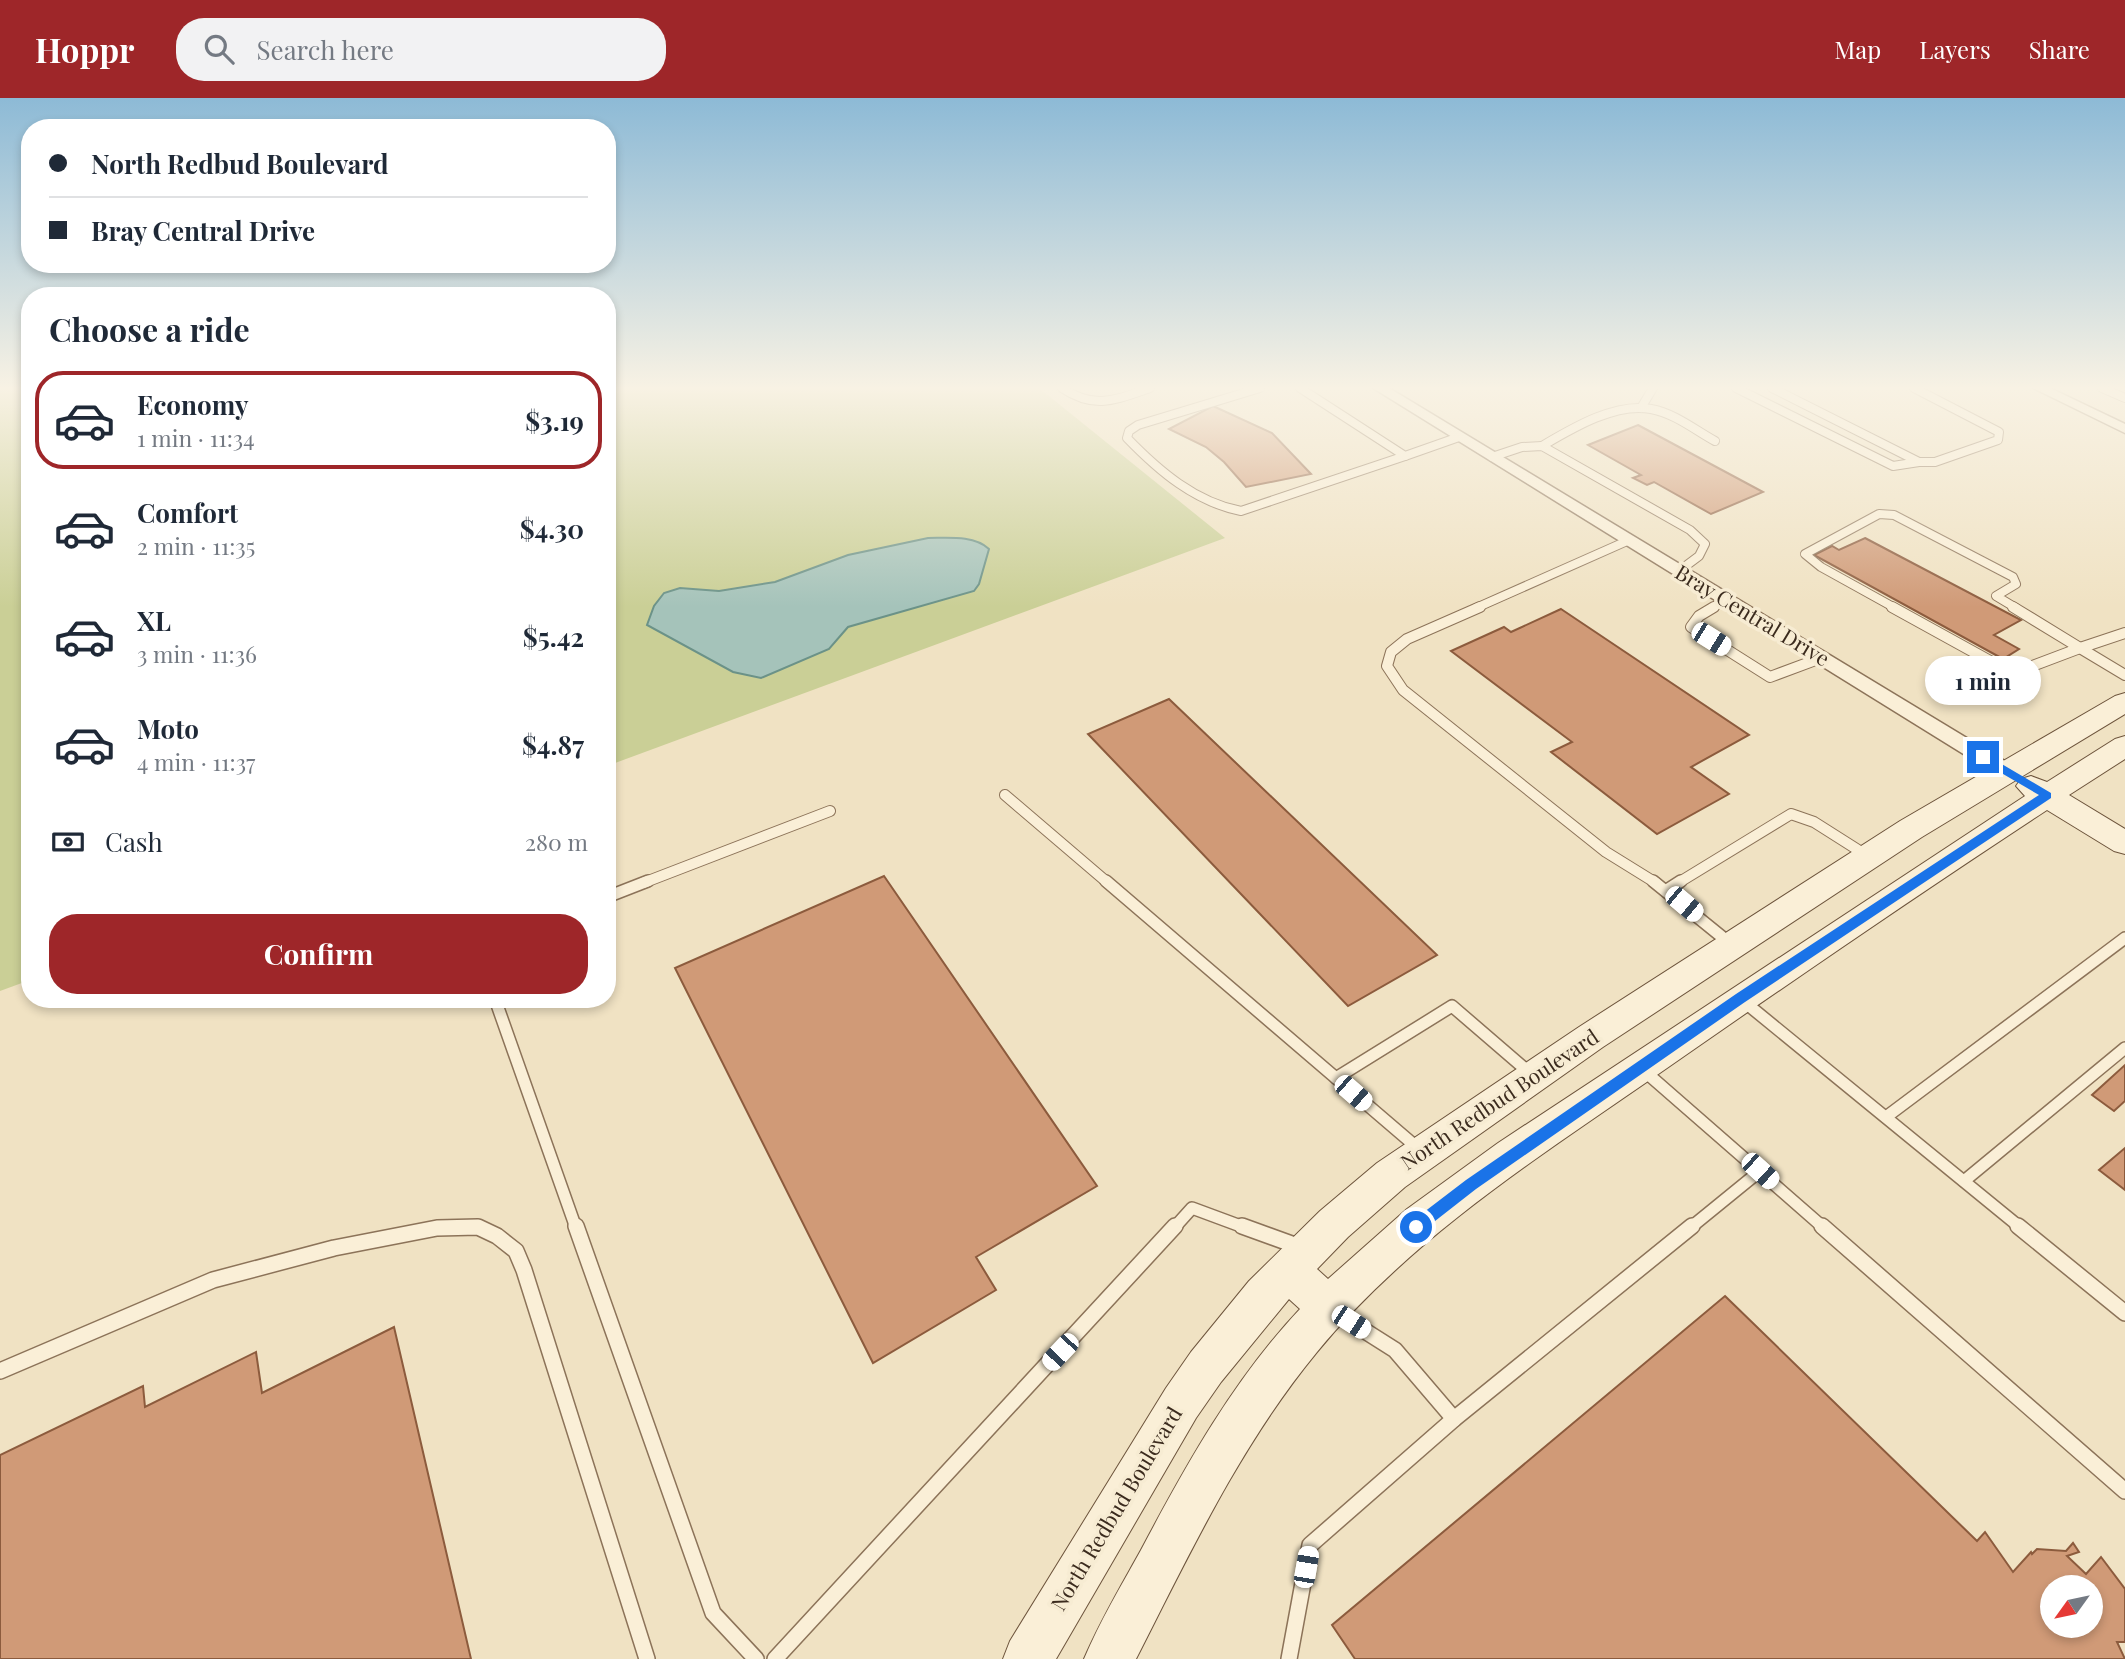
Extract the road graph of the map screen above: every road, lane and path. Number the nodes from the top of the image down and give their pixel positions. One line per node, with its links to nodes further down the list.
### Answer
1 (1153, 461): 2 (lane)
2 (1391, 461)
3 (1498, 461): 8 (street, Bray Central Drive)
4 (1567, 461): 9 (lane)
5 (1881, 461): 7 (lane)
6 (1938, 461): 7 (lane)
7 (1919, 462)
8 (1627, 541): 9 (street, Bray Central Drive); 23 (lane)
9 (1679, 571): 10 (street, Bray Central Drive)
10 (1725, 600): 13 (street, Bray Central Drive); 13 (lane)
11 (2125, 633): 12 (lane)
12 (2080, 647): 12 (lane); 14 (lane)
13 (1821, 658): 17 (street, Bray Central Drive)
14 (2125, 676)
15 (2125, 702): 17 (street, North Redbud Boulevard)
16 (2125, 746): 19 (street)
17 (2006, 771): 19 (street, Bray Central Drive); 22 (street, North Redbud Boulevard)
18 (1005, 795): 32 (lane)
19 (2047, 795): 21 (street, Bray Central Drive); 27 (street)
20 (830, 811): 24 (lane)
21 (2125, 843)
22 (1869, 857): 23 (lane); 26 (street, North Redbud Boulevard)
23 (1667, 890): 26 (lane)
24 (616, 894)
25 (2125, 938): 33 (lane)
26 (1726, 949): 27 (street); 31 (street, North Redbud Boulevard)
27 (1750, 992): 30 (street); 33 (lane)
28 (498, 1008): 44 (lane)
29 (2125, 1048): 36 (lane)
30 (1640, 1067): 35 (lane); 38 (street)
31 (1533, 1076): 32 (lane); 34 (street, North Redbud Boulevard)
32 (1336, 1078): 34 (lane)
33 (1886, 1117): 36 (lane)
34 (1423, 1152): 37 (street, North Redbud Boulevard)
35 (1760, 1171): 41 (lane); 42 (lane)
36 (1964, 1181): 39 (lane)
37 (1298, 1260): 38 (street); 45 (lane); 46 (street, North Redbud Boulevard)
38 (1329, 1308): 41 (lane); 47 (street)
39 (2125, 1313)
40 (0, 1371): 43 (lane)
41 (1454, 1419): 48 (lane)
42 (2125, 1491)
43 (647, 1659)
44 (756, 1659)
45 (775, 1659)
46 (1028, 1659)
47 (1109, 1659)
48 (1289, 1659)

